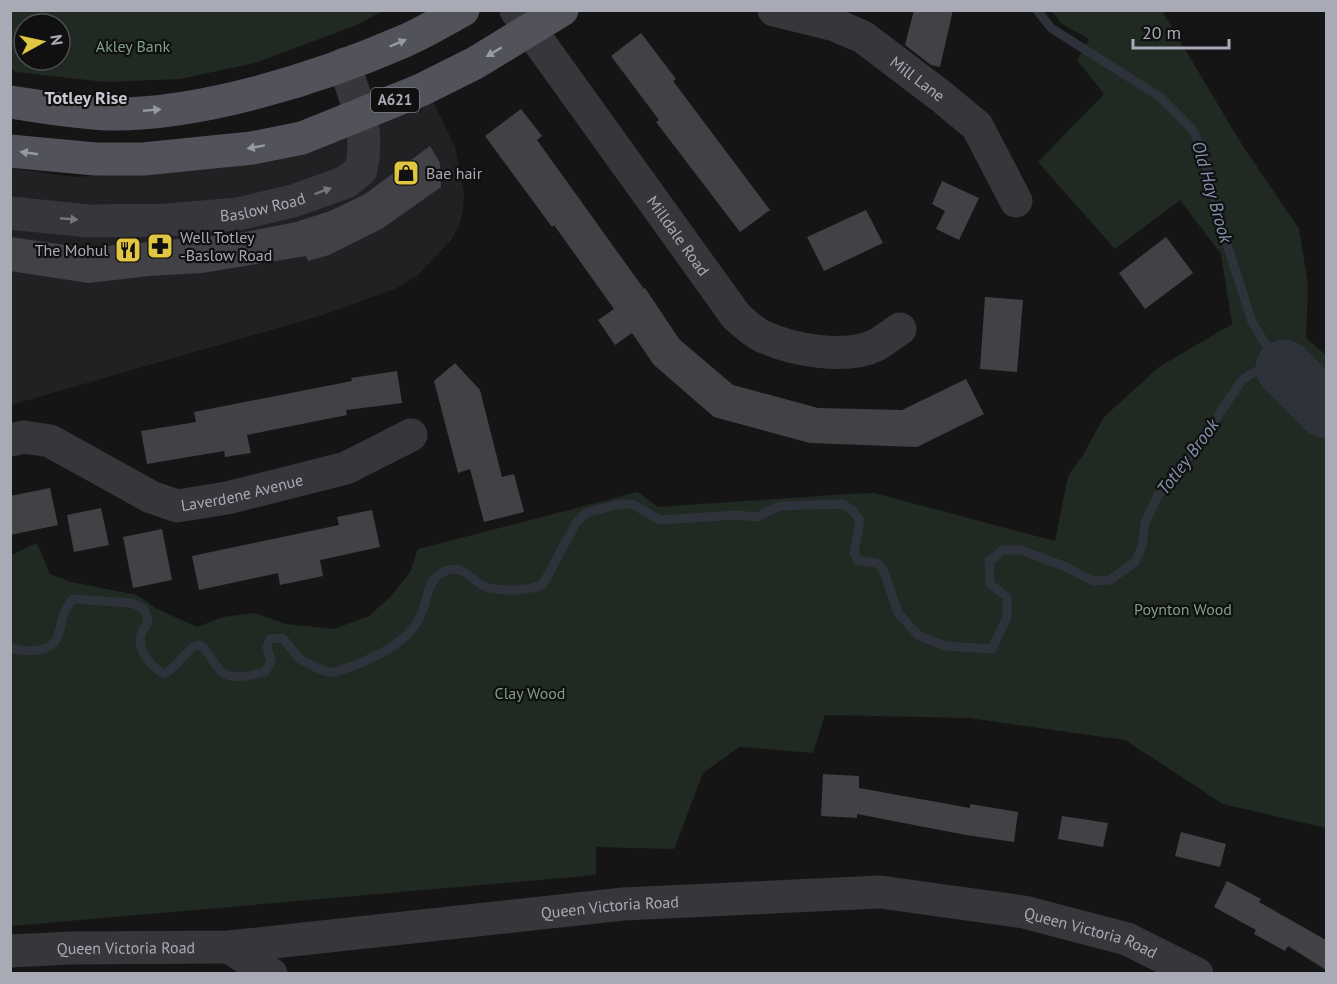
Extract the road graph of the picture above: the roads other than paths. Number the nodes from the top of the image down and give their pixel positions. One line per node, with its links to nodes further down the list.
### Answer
1 (463, 10): 5 (main road, one-way to 1)
2 (562, 10): 4 (main road, A621)
3 (774, 10): 9 (street, Mill Lane)
4 (524, 20): 7 (main road, A621, one-way to 7); 11 (street, Milldale Road)
5 (344, 64): 6 (main road, one-way to 5); 7 (street, Baslow Road)
6 (10, 102)
7 (361, 114): 8 (main road, A621, one-way to 8); 10 (street, Baslow Road, one-way to 7)
8 (10, 151)
9 (1016, 201)
10 (10, 213)
11 (900, 329)
12 (411, 435): 13 (street, Laverdene Avenue)
13 (10, 440)
14 (229, 947): 15 (street, Queen Victoria Road); 16 (street); 17 (street, Queen Victoria Road)
15 (10, 951)
16 (271, 974)
17 (1197, 974)

